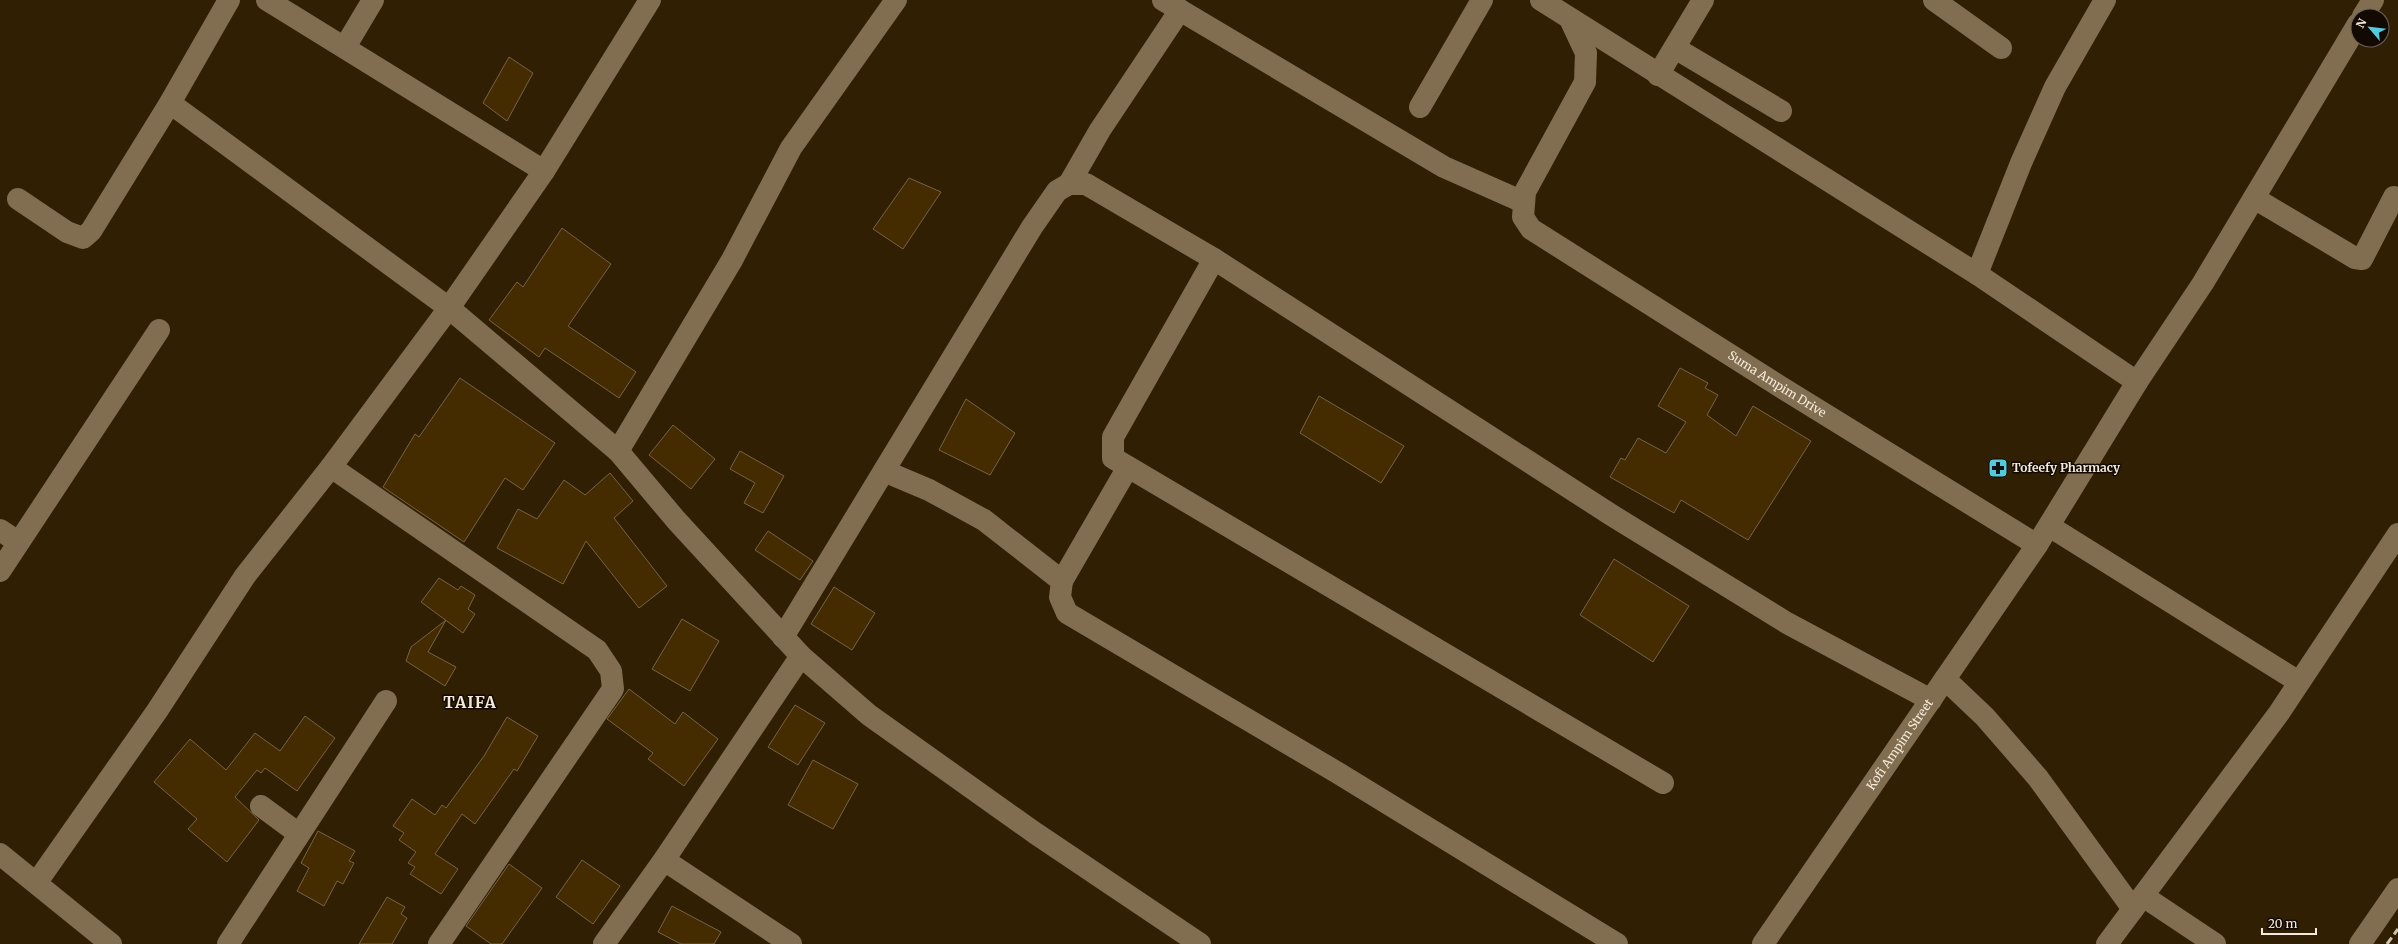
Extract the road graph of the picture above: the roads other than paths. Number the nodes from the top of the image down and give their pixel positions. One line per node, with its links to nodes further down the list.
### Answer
1 (229, 0): 18 (street)
2 (266, 0): 14 (street)
3 (373, 0): 14 (street)
4 (650, 0): 21 (street)
5 (896, 0): 32 (street)
6 (1482, 0): 19 (street)
7 (1540, 0): 12 (street)
8 (1703, 0): 15 (street)
9 (1934, 0): 16 (street)
10 (2104, 0): 28 (street)
11 (1172, 5): 22 (street); 26 (street)
12 (1571, 21): 17 (street); 26 (street)
13 (2350, 37): 24 (street, Kofi Ampim Street)
14 (345, 47): 21 (street)
15 (1675, 48): 17 (street); 20 (street)
16 (2001, 48)
17 (1658, 75): 28 (street)
18 (170, 103): 25 (street); 29 (street)
19 (1420, 107)
20 (1781, 111)
21 (544, 171): 29 (street)
22 (1069, 184): 27 (street); 35 (street)
23 (2394, 197): 24 (street)
24 (2254, 198): 31 (street, Kofi Ampim Street)
25 (18, 199)
26 (1523, 209): 39 (street, Suma Ampim Drive)
27 (1214, 259): 34 (street); 46 (street)
28 (1978, 274): 31 (street)
29 (449, 308): 32 (street); 33 (street)
30 (159, 330): 38 (street)
31 (2137, 382): 36 (street, Kofi Ampim Street)
32 (618, 451): 42 (street)
33 (331, 466): 53 (street); 56 (street)
34 (1128, 467): 41 (street); 48 (street)
35 (884, 471): 41 (street); 42 (street)
36 (2049, 526): 39 (street, Kofi Ampim Street); 45 (street)
37 (2398, 534): 45 (street)
38 (9, 536): 40 (street)
39 (2037, 545): 44 (street, Kofi Ampim Street)
40 (0, 571)
41 (1062, 581): 62 (street)
42 (783, 637): 43 (street)
43 (801, 656): 51 (street); 61 (street)
44 (1945, 679): 46 (street, Kofi Ampim Street); 55 (street)
45 (2299, 682): 55 (street)
46 (1931, 700): 63 (street, Kofi Ampim Street)
47 (386, 702): 50 (street)
48 (1663, 784)
49 (261, 806): 50 (street)
50 (299, 834): 58 (street)
51 (664, 860): 59 (street); 60 (street)
52 (4, 864): 53 (street)
53 (37, 882): 57 (street)
54 (2398, 889): 66 (street)
55 (2138, 902): 64 (street); 65 (street)
56 (443, 942)
57 (111, 944)
58 (228, 944)
59 (604, 944)
60 (791, 944)
61 (1200, 944)
62 (1617, 944)
63 (1763, 944)
64 (2107, 944)
65 (2215, 944)
66 (2360, 944)

